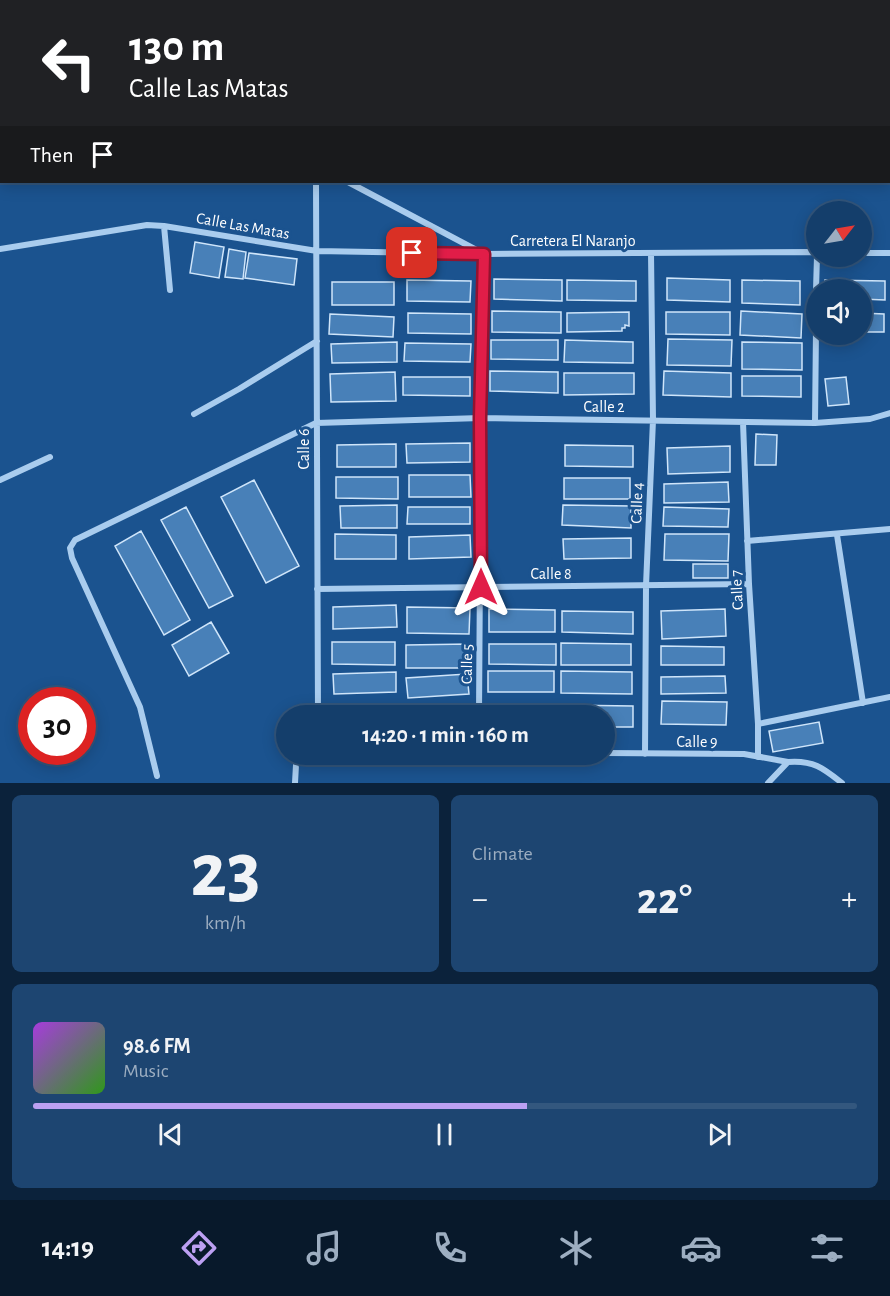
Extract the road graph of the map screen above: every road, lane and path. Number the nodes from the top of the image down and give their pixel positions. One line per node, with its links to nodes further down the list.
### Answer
1 (315, 183): 5 (street, Calle 6)
2 (350, 183): 9 (street, Carretera El Naranjo)
3 (164, 226): 4 (street, Calle Las Matas); 5 (street, Calle Las Matas); 11 (street)
4 (0, 249)
5 (317, 251): 9 (street, Calle Las Matas); 12 (street, Calle 6)
6 (651, 253): 9 (street, Carretera El Naranjo); 10 (street, Carretera El Naranjo); 17 (street, Calle 4)
7 (872, 253): 8 (street)
8 (890, 253)
9 (484, 254): 16 (street, Calle 5)
10 (806, 254)
11 (170, 290)
12 (316, 340): 14 (street); 19 (street, Calle 6)
13 (816, 345): 20 (street)
14 (194, 414)
15 (890, 414): 20 (street, Calle 2)
16 (480, 418): 17 (street, Calle 2); 19 (street, Calle 2); 28 (street, Calle 5)
17 (653, 420): 18 (street, Calle 2); 27 (street, Calle 4)
18 (743, 422): 20 (street, Calle 2); 25 (street, Calle 7)
19 (316, 423): 29 (street, Calle 6); 40 (street)
20 (815, 423)
21 (50, 457): 22 (street)
22 (0, 480)
23 (890, 529): 24 (street)
24 (837, 535): 25 (street); 31 (street)
25 (747, 541): 26 (street, Calle 7)
26 (749, 584): 27 (street, Calle 8); 34 (street, Calle 7)
27 (646, 586): 28 (street, Calle 8); 36 (street, Calle 4)
28 (481, 587): 29 (street, Calle 8); 33 (street, Calle 5)
29 (317, 589): 32 (street, Calle 6)
30 (890, 697): 31 (street)
31 (862, 703): 34 (street)
32 (318, 705)
33 (479, 705)
34 (758, 724): 37 (street, Calle 7)
35 (615, 753): 36 (street, Calle 9)
36 (645, 754): 37 (street, Calle 9)
37 (758, 756): 38 (street, Calle 9)
38 (788, 762): 42 (street); 43 (street, Calle 9)
39 (296, 765): 41 (street)
40 (157, 776)
41 (295, 783)
42 (768, 783)
43 (842, 783)

